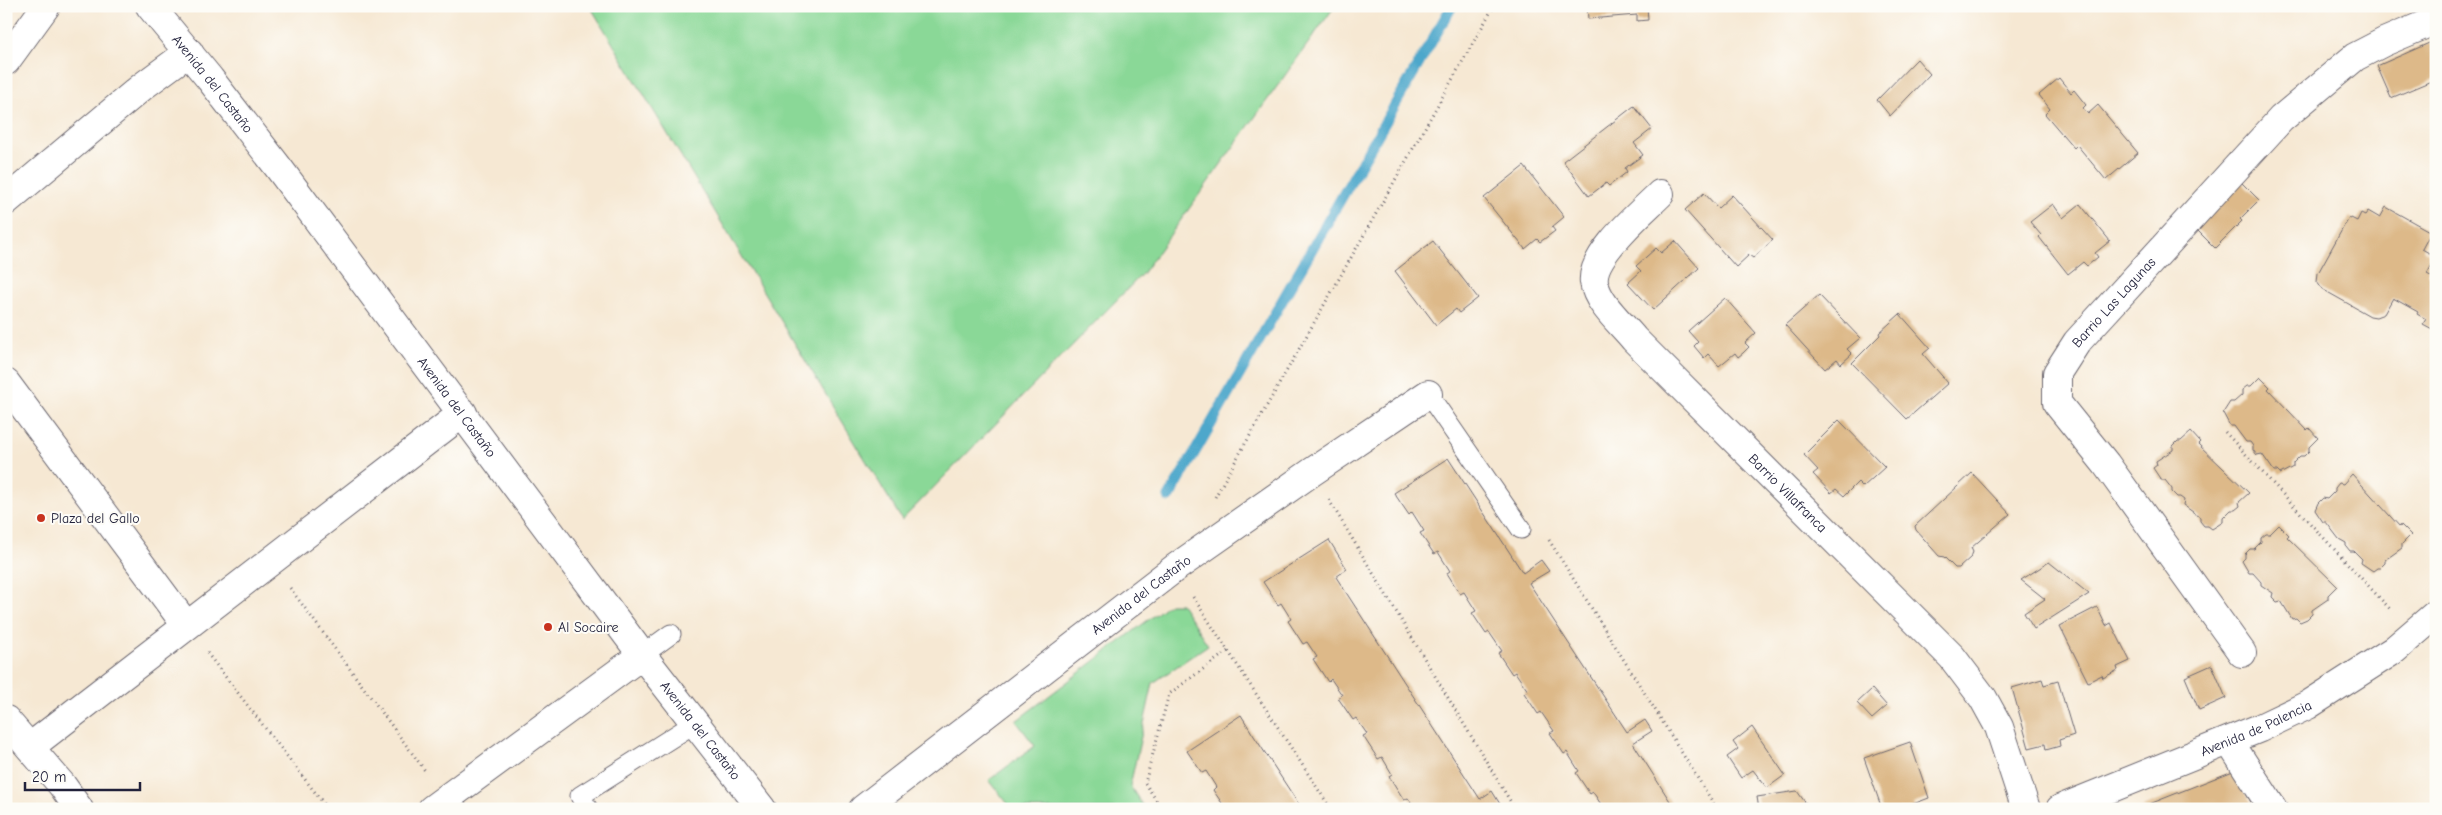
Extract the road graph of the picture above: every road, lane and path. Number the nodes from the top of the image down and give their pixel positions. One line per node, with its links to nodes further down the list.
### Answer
1 (46, 6): 6 (main road)
2 (150, 6): 5 (main road, Avenida del Castaño)
3 (1494, 6): 14 (path)
4 (2436, 20): 24 (main road, Barrio Las Lagunas)
5 (189, 52): 8 (main road); 11 (main road, Avenida del Castaño)
6 (6, 61)
7 (1660, 194): 40 (main road, Barrio Villafranca)
8 (6, 201)
9 (6, 383): 20 (main road)
10 (1428, 394): 13 (main road, Avenida del Castaño); 15 (lane)
11 (463, 413): 17 (main road); 25 (main road, Avenida del Castaño)
12 (2225, 432): 22 (path)
13 (1312, 472): 18 (main road, Avenida del Castaño); 38 (path)
14 (1214, 499)
15 (1521, 529)
16 (1545, 533): 39 (path)
17 (271, 562): 20 (main road); 30 (path)
18 (1174, 568): 23 (path); 35 (main road, Avenida del Castaño)
19 (2436, 614): 22 (main road, Avenida de Palencia)
20 (186, 625): 29 (main road); 32 (path)
21 (671, 634): 25 (lane)
22 (2412, 634): 28 (main road, Avenida de Palencia)
23 (1228, 651): 36 (path); 37 (path)
24 (2242, 653)
25 (642, 655): 27 (main road, Avenida del Castaño); 30 (main road)
26 (6, 720): 29 (main road)
27 (695, 723): 33 (lane); 34 (main road, Avenida del Castaño)
28 (2229, 741): 41 (main road, Avenida de Palencia); 42 (main road)
29 (30, 747): 31 (main road)
30 (439, 804)
31 (79, 809)
32 (328, 809)
33 (588, 809)
34 (762, 809)
35 (862, 809)
36 (1162, 809)
37 (1331, 809)
38 (1515, 809)
39 (1717, 809)
40 (2026, 809)
41 (2060, 809)
42 (2273, 809)

